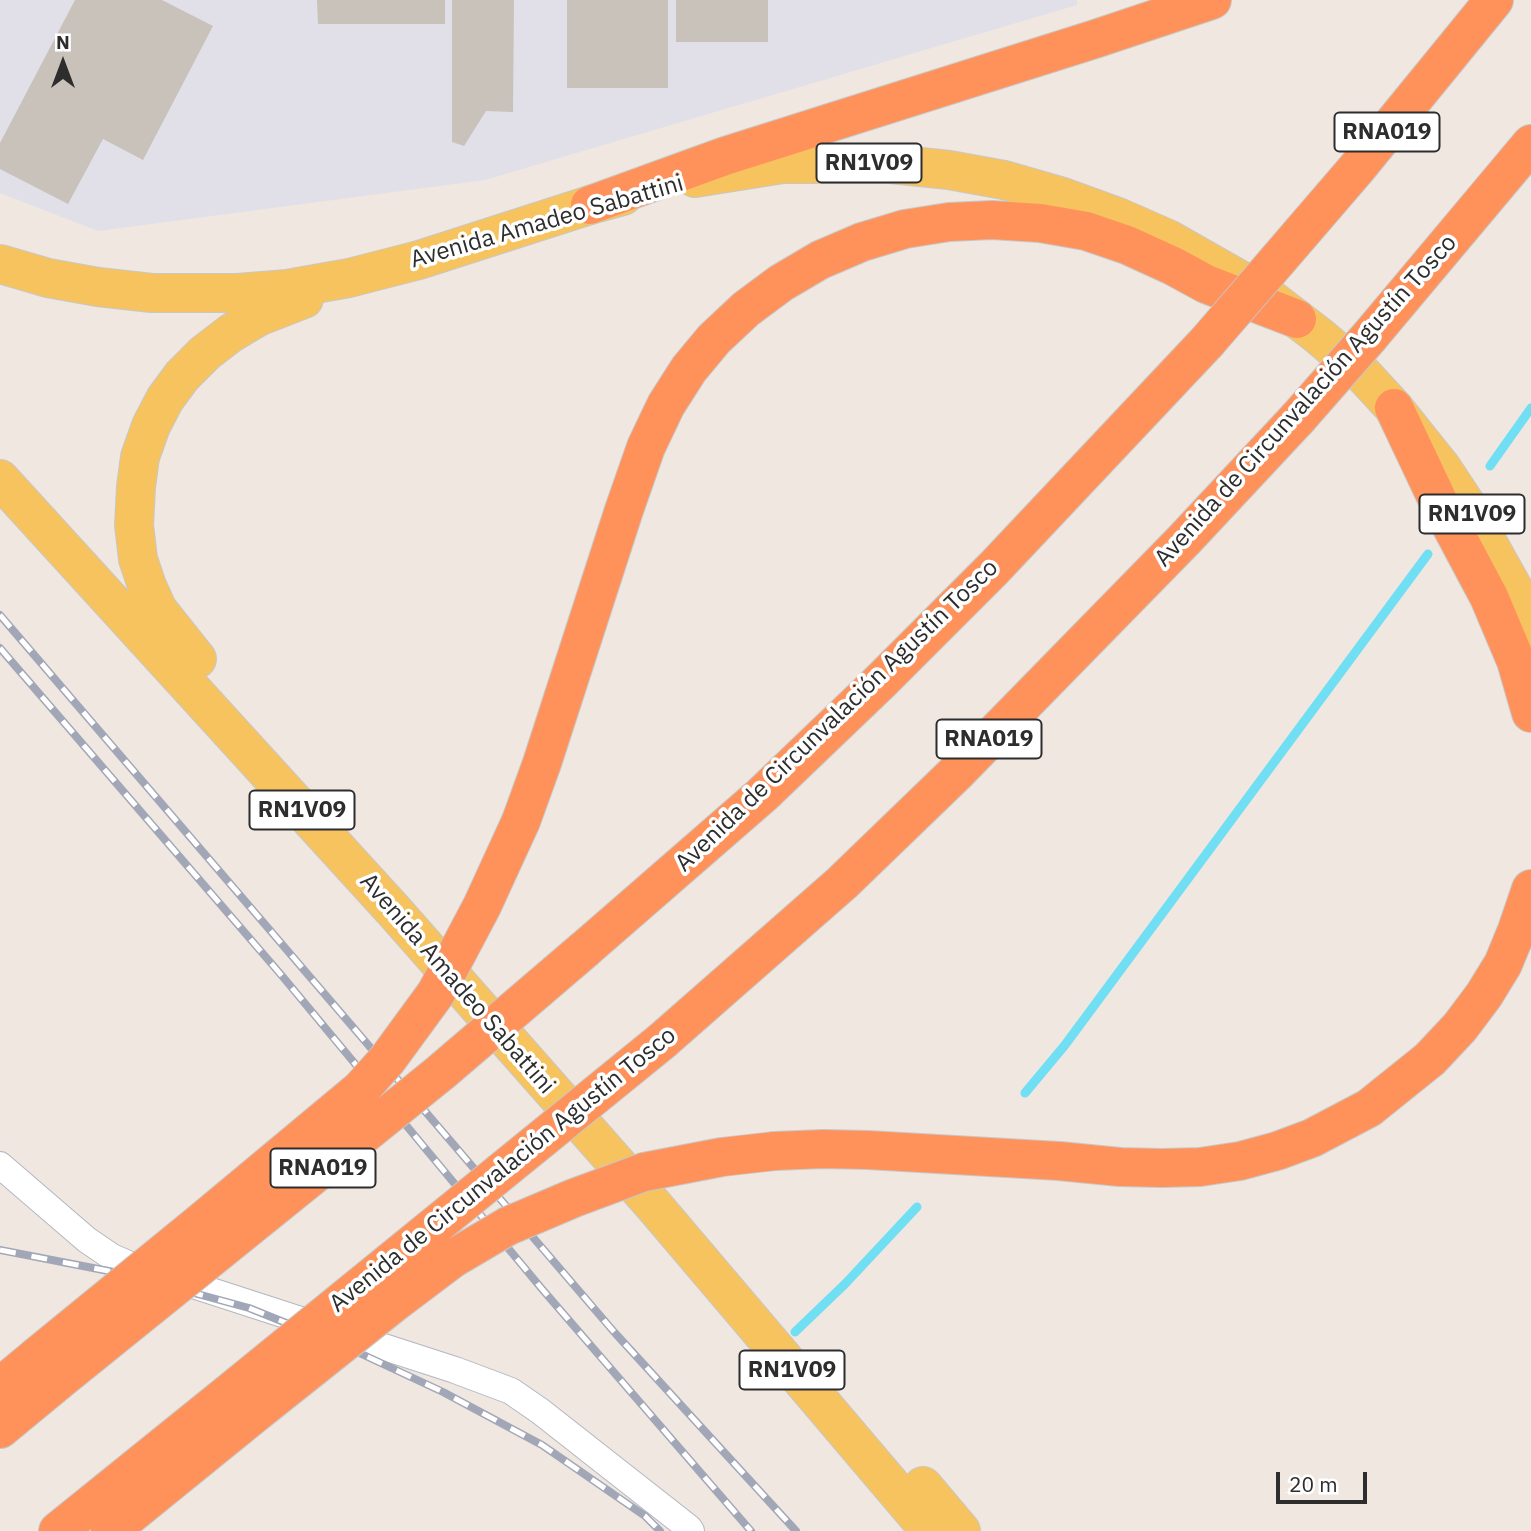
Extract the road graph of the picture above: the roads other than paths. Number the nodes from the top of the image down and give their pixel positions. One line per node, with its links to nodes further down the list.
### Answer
1 (1212, 0): 4 (highway)
2 (1494, 0): 16 (highway, Avenida de Circunvalación Agustín Tosco / RNA019, bridge)
3 (1531, 144): 18 (highway, Avenida de Circunvalación Agustín Tosco / RNA019, bridge)
4 (590, 205): 5 (main road, Avenida Amadeo Sabattini / RN1V09); 7 (main road, Avenida Amadeo Sabattini / RN1V09)
5 (419, 260): 6 (main road, Avenida Amadeo Sabattini / RN1V09); 13 (main road)
6 (0, 264)
7 (1297, 319): 8 (main road, Avenida Amadeo Sabattini / RN1V09); 16 (highway, bridge)
8 (1394, 408): 10 (main road, Avenida Amadeo Sabattini / RN1V09); 11 (highway)
9 (0, 479): 13 (main road, Avenida Amadeo Sabattini / RN1V09)
10 (1531, 632)
11 (1531, 713)
12 (1531, 889): 18 (highway, bridge)
13 (600, 1146): 15 (main road, Avenida Amadeo Sabattini / RN1V09)
14 (0, 1164): 22 (street)
15 (654, 1208): 23 (main road, Avenida Amadeo Sabattini / RN1V09); 24 (main road)
16 (47, 1370): 17 (highway); 19 (highway, Avenida de Circunvalación Agustín Tosco / RNA019)
17 (0, 1387)
18 (248, 1399): 20 (highway, Avenida de Circunvalación Agustín Tosco / RNA019); 21 (highway)
19 (0, 1429)
20 (58, 1531)
21 (110, 1531)
22 (691, 1531)
23 (930, 1531)
24 (961, 1531)

